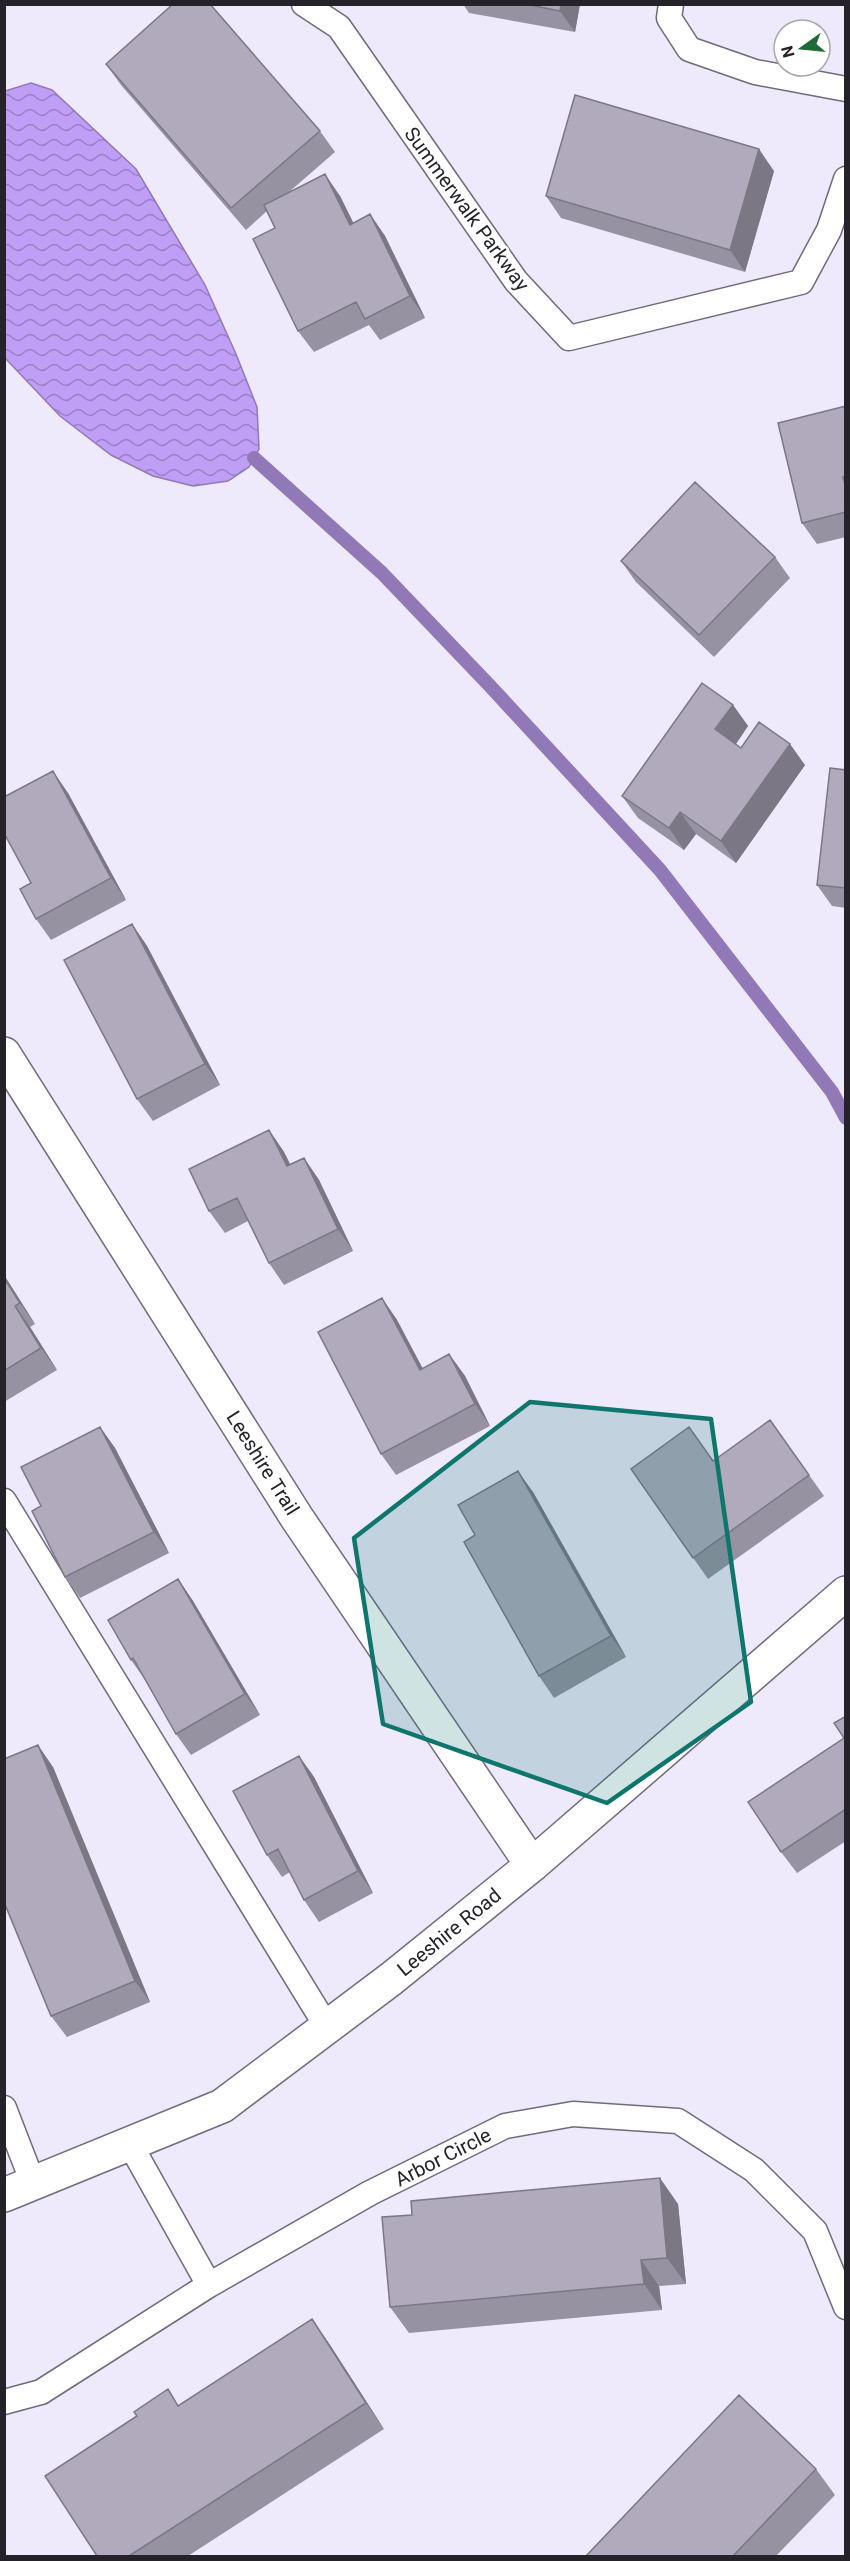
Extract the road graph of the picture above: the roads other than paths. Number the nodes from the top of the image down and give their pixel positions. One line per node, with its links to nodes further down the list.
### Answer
1 (304, 4): 4 (lane, Summerwalk Parkway)
2 (671, 4): 3 (lane)
3 (846, 89)
4 (846, 179)
5 (4, 1054): 8 (street, Leeshire Trail)
6 (4, 1501): 9 (lane)
7 (846, 1593): 8 (street, Leeshire Road)
8 (532, 1865): 9 (street, Leeshire Road)
9 (327, 2027): 11 (street, Leeshire Road)
10 (4, 2108): 12 (lane)
11 (130, 2144): 12 (street, Leeshire Road); 13 (lane)
12 (19, 2189)
13 (209, 2285): 14 (lane, Arbor Circle); 15 (lane, Arbor Circle)
14 (846, 2307)
15 (4, 2402)

